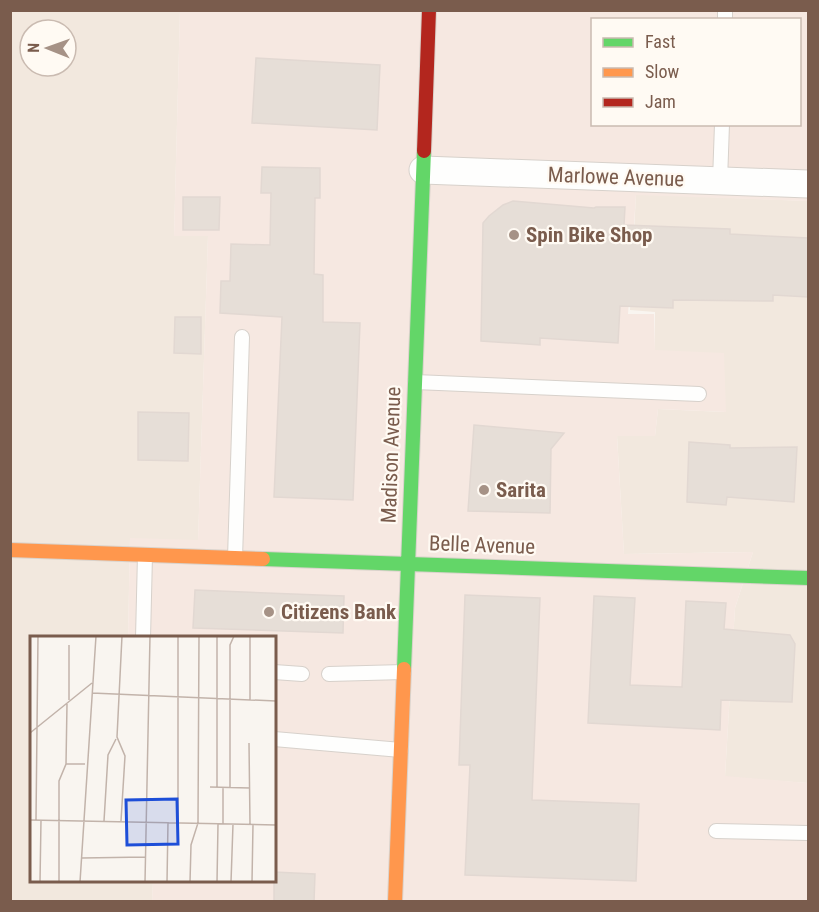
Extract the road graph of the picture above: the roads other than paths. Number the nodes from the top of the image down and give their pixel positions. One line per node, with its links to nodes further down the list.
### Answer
1 (429, 10): 3 (main road, Madison Avenue)
2 (722, 126): 4 (lane)
3 (423, 171): 4 (street, Marlowe Avenue); 7 (main road, Madison Avenue)
4 (720, 181): 5 (street, Marlowe Avenue)
5 (808, 184)
6 (242, 337): 11 (lane)
7 (415, 382): 8 (lane); 12 (main road, Madison Avenue)
8 (699, 394)
9 (10, 549): 10 (main road, Belle Avenue)
10 (145, 555): 11 (main road, Belle Avenue); 14 (lane)
11 (235, 558): 12 (main road, Belle Avenue)
12 (408, 564): 13 (main road, Belle Avenue); 16 (main road, Madison Avenue)
13 (808, 578)
14 (143, 636)
15 (276, 672): 17 (lane)
16 (404, 672): 18 (lane); 20 (main road, Madison Avenue)
17 (302, 674)
18 (329, 674)
19 (276, 739): 20 (lane)
20 (401, 750): 23 (main road, Madison Avenue)
21 (716, 831): 22 (lane)
22 (808, 833)
23 (395, 902)

